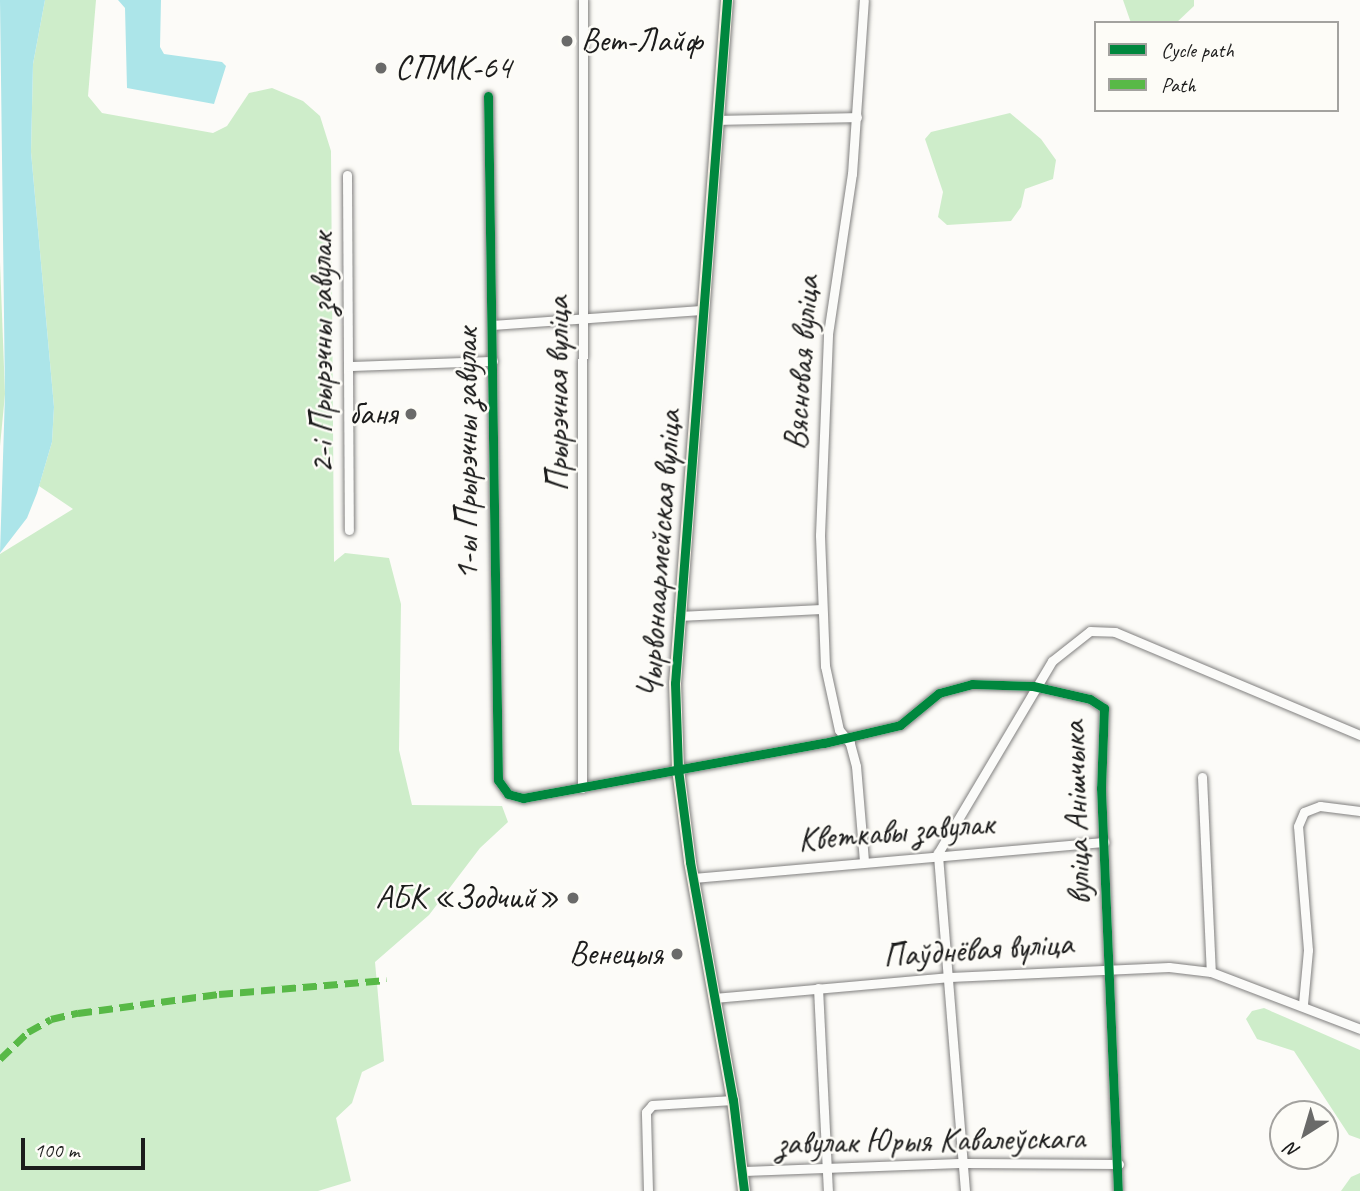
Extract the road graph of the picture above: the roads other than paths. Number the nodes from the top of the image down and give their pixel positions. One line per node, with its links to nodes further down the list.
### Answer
1 (583, 0): 9 (street, Прырэчная вуліца)
2 (727, 0): 6 (highway, Чырвонаармейская вуліца)
3 (864, 0): 5 (street, Вясновая вуліца)
4 (488, 96): 10 (street, 1-ы Прырэчны завулак)
5 (857, 117): 6 (street); 14 (street, Вясновая вуліца)
6 (718, 120): 8 (highway, Чырвонаармейская вуліца)
7 (347, 176): 12 (street, 2-і Прырэчны завулак)
8 (703, 310): 9 (street); 15 (highway, Чырвонаармейская вуліца)
9 (584, 317): 10 (street); 21 (street, Прырэчная вуліца)
10 (493, 325): 11 (street, 1-ы Прырэчны завулак)
11 (493, 361): 12 (street); 22 (street, 1-ы Прырэчны завулак)
12 (349, 366): 13 (street, 2-і Прырэчны завулак)
13 (348, 530)
14 (822, 609): 15 (street); 17 (street, Вясновая вуліца)
15 (678, 616): 19 (highway, Чырвонаармейская вуліца)
16 (1034, 686): 17 (street, вуліца Анішчыка); 18 (street); 24 (street, вуліца Анішчыка); 25 (street)
17 (842, 734): 19 (street, вуліца Анішчыка); 26 (street, Вясновая вуліца)
18 (1360, 735)
19 (678, 769): 21 (street, вуліца Анішчыка); 27 (highway, Чырвонаармейская вуліца)
20 (1202, 776): 29 (street)
21 (582, 788): 22 (street, вуліца Анішчыка)
22 (523, 798)
23 (1360, 811): 33 (street)
24 (1104, 842): 25 (street, Кветкавы завулак); 28 (street, вуліца Анішчыка)
25 (938, 853): 26 (street, Кветкавы завулак); 30 (street)
26 (864, 861): 27 (street, Кветкавы завулак)
27 (692, 878): 32 (highway, Чырвонаармейская вуліца)
28 (1109, 968): 29 (street, Паўднёвая вуліца); 30 (street, Паўднёвая вуліца); 37 (street, вуліца Анішчыка)
29 (1211, 972): 33 (street, Паўднёвая вуліца)
30 (950, 977): 31 (street, Паўднёвая вуліца); 36 (street)
31 (818, 988): 32 (street, Паўднёвая вуліца); 38 (street)
32 (714, 998): 35 (highway, Чырвонаармейская вуліца)
33 (1303, 1004): 34 (street, Паўднёвая вуліца)
34 (1360, 1029)
35 (733, 1100): 39 (highway, Чырвонаармейская вуліца); 40 (street)
36 (965, 1163): 37 (street, завулак Юрыя Кавалеўскага); 38 (street, завулак Юрыя Кавалеўскага); 43 (street)
37 (1119, 1164): 44 (street, вуліца Анішчыка)
38 (828, 1167): 39 (street, завулак Юрыя Кавалеўскага); 42 (street)
39 (744, 1171): 41 (highway, Чырвонаармейская вуліца)
40 (648, 1191)
41 (744, 1191)
42 (828, 1191)
43 (965, 1191)
44 (1118, 1191)

